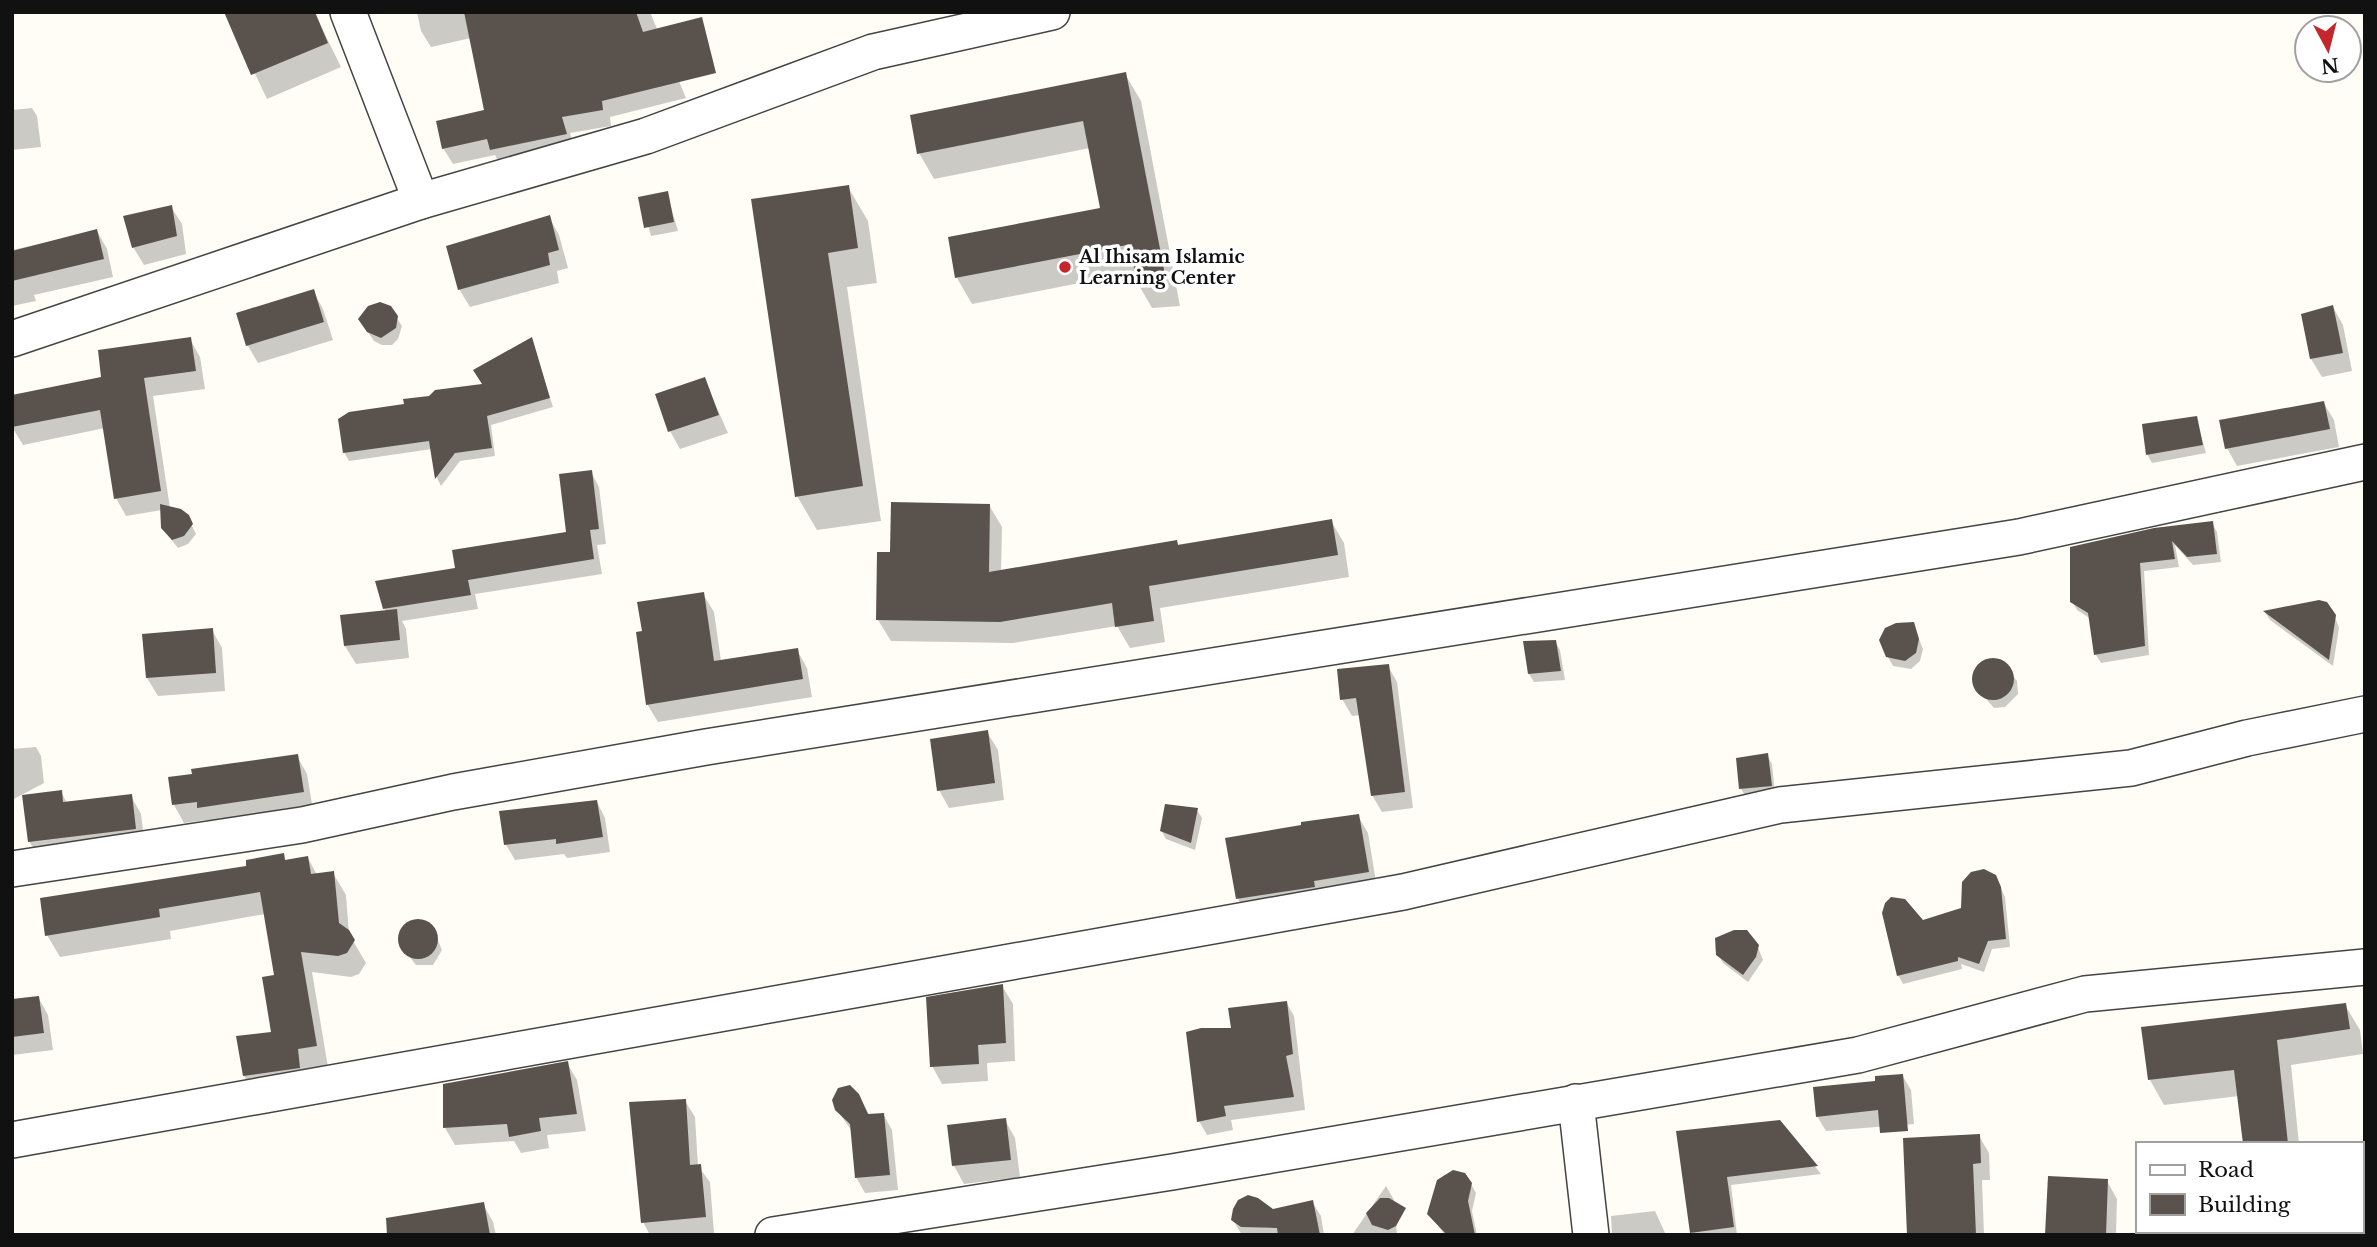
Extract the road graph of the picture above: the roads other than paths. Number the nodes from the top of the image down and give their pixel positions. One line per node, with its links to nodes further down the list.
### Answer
1 (348, 12): 3 (street)
2 (1052, 12): 3 (street)
3 (421, 201): 4 (street)
4 (12, 339)
5 (2365, 462): 7 (street)
6 (2365, 714): 10 (street)
7 (12, 869)
8 (2365, 967): 9 (street)
9 (1576, 1102): 11 (street); 12 (street)
10 (12, 1140)
11 (773, 1235)
12 (1591, 1235)

